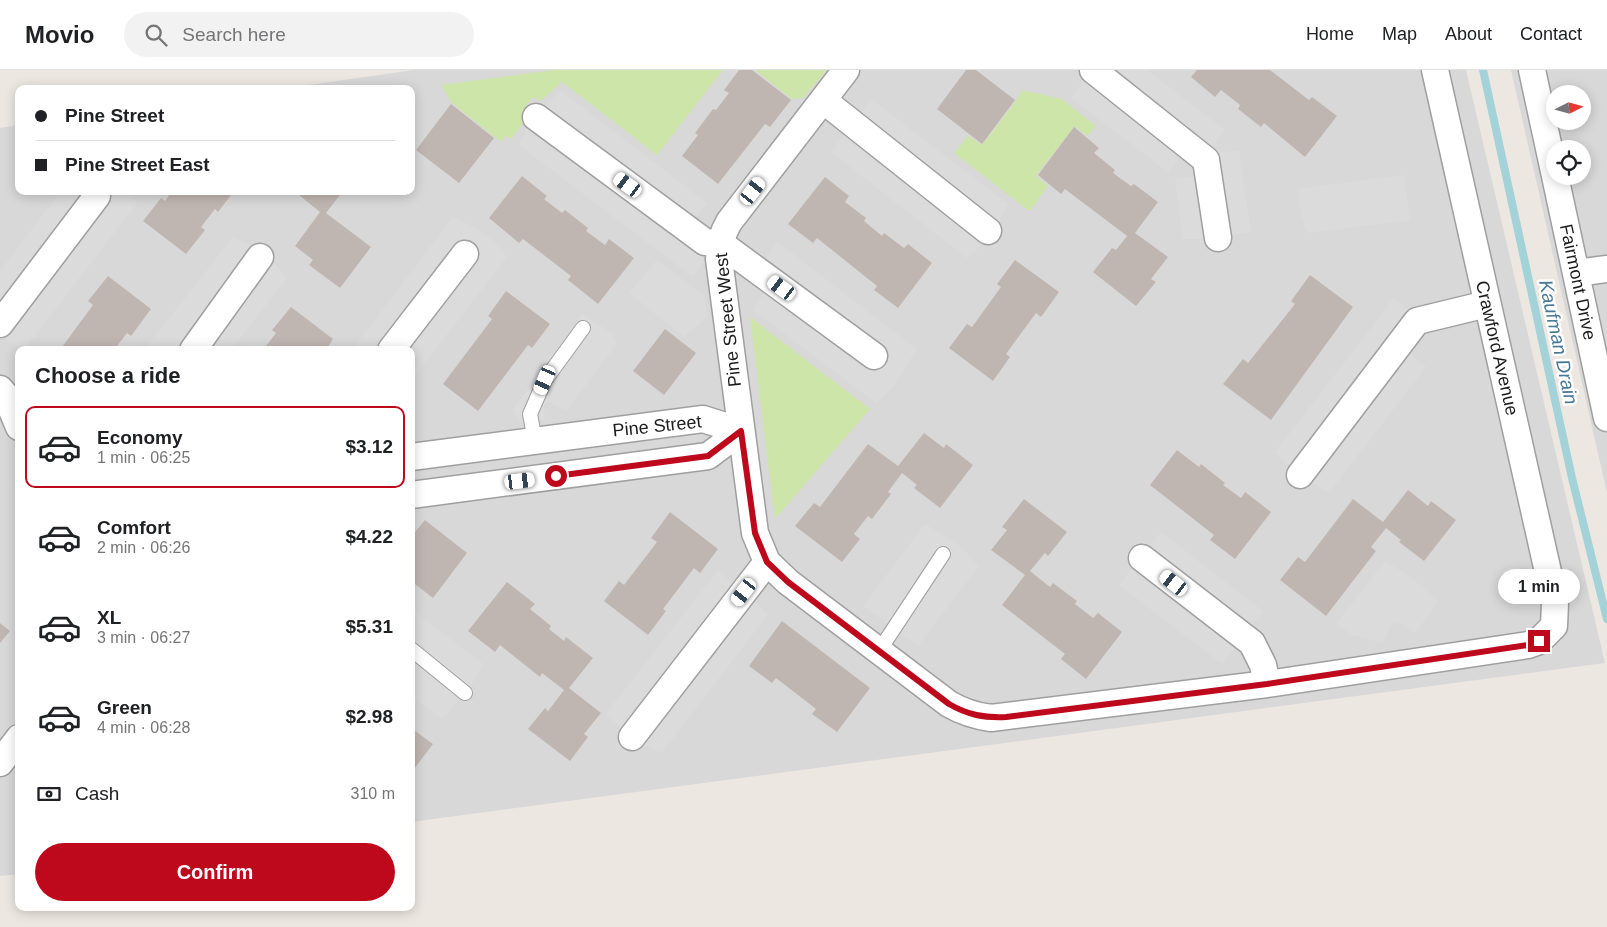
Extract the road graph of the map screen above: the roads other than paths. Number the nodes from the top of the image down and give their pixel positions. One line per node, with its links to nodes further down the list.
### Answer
1 (846, 70): 5 (street, Pine Street West)
2 (1093, 70): 11 (street)
3 (1435, 70): 17 (street, Crawford Avenue)
4 (1532, 70): 7 (street, Fairmont Drive)
5 (823, 100): 10 (street); 12 (street, Pine Street West)
6 (536, 117): 12 (street)
7 (1547, 140)
8 (1557, 185): 16 (street, Fairmont Drive)
9 (97, 196): 18 (street)
10 (988, 231)
11 (1218, 238)
12 (720, 243): 22 (street); 26 (street, Pine Street West)
13 (465, 254): 21 (street)
14 (260, 258): 20 (street)
15 (1607, 269): 16 (street)
16 (1576, 273): 25 (street, Fairmont Drive)
17 (1487, 304): 31 (street); 38 (street, Crawford Avenue)
18 (0, 324)
19 (583, 328): 28 (lane)
20 (196, 346)
21 (394, 346)
22 (874, 356)
23 (0, 389): 24 (street)
24 (15, 417)
25 (1607, 418)
26 (741, 431): 27 (street, Pine Street); 30 (street, Pine Street); 35 (street, Pine Street West)
27 (571, 436): 28 (street, Pine Street); 30 (street)
28 (535, 441): 29 (street, Pine Street)
29 (415, 456)
30 (574, 474): 32 (street, Pine Street)
31 (1300, 476)
32 (415, 494)
33 (943, 554): 36 (lane)
34 (1142, 558): 38 (street)
35 (767, 562): 36 (street); 40 (street)
36 (879, 651): 38 (street)
37 (415, 652): 39 (lane)
38 (1267, 684)
39 (465, 693)
40 (632, 737)
41 (15, 743): 42 (street)
42 (0, 762)

